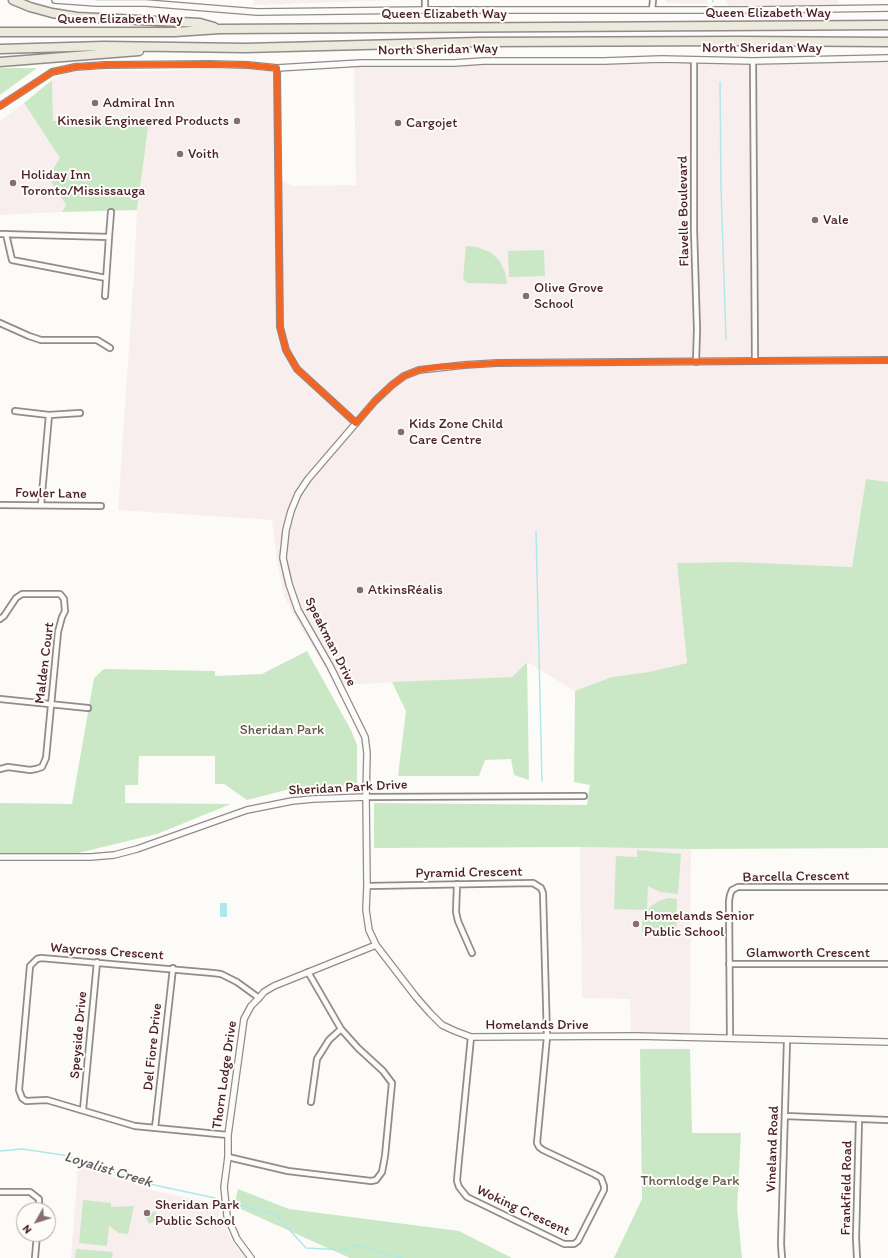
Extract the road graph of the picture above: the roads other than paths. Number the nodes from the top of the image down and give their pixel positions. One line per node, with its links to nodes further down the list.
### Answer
1 (13, 0): 9 (highway)
2 (55, 0): 6 (street)
3 (425, 0): 6 (street)
4 (653, 0): 7 (street)
5 (888, 8): 7 (street)
6 (425, 10): 7 (street)
7 (652, 10)
8 (888, 25): 9 (highway, Queen Elizabeth Way)
9 (220, 29): 10 (highway, Queen Elizabeth Way)
10 (0, 32)
11 (888, 42): 12 (highway, Queen Elizabeth Way)
12 (191, 46): 13 (highway, Queen Elizabeth Way); 17 (highway)
13 (0, 49)
14 (888, 58): 16 (street, North Sheridan Way)
15 (694, 60): 16 (street, North Sheridan Way); 18 (street, North Sheridan Way); 30 (street, Flavelle Boulevard)
16 (753, 61): 29 (street)
17 (0, 62)
18 (277, 68): 19 (street, North Sheridan Way); 34 (street)
19 (0, 106)
20 (111, 212): 23 (street)
21 (0, 234): 22 (street)
22 (6, 234): 23 (street); 24 (street)
23 (109, 236): 24 (street)
24 (106, 278): 25 (street)
25 (105, 296)
26 (0, 323): 27 (street)
27 (110, 348)
28 (888, 360): 29 (street, Speakman Drive)
29 (755, 361): 30 (street, Speakman Drive)
30 (696, 362): 34 (street, Speakman Drive)
31 (15, 411): 33 (street)
32 (80, 413): 33 (street)
33 (49, 415): 35 (street)
34 (356, 423): 44 (street, Speakman Drive)
35 (41, 504): 36 (street, Fowler Lane); 37 (street, Fowler Lane)
36 (0, 505)
37 (101, 506)
38 (0, 618): 40 (street, Malden Court)
39 (0, 699): 40 (street)
40 (51, 704): 41 (street); 42 (street, Malden Court)
41 (88, 708)
42 (0, 769)
43 (584, 796): 44 (street, Sheridan Park Drive)
44 (366, 797): 45 (street, Sheridan Park Drive); 47 (street, Homelands Drive)
45 (0, 857)
46 (457, 884): 47 (street, Pyramid Crescent); 50 (street); 59 (street, Pyramid Crescent)
47 (367, 886): 49 (street, Homelands Drive)
48 (888, 887): 52 (street, Barcella Crescent)
49 (376, 945): 55 (street, Thorn Lodge Drive); 58 (street, Homelands Drive)
50 (472, 953)
51 (97, 962): 54 (street, Waycross Crescent); 64 (street, Speyside Drive); 64 (street, Waycross Crescent)
52 (729, 964): 53 (street, Glamworth Crescent); 60 (street, Barcella Crescent)
53 (888, 964)
54 (173, 968): 56 (street, Waycross Crescent); 68 (street, Del Fiore Drive)
55 (308, 972): 56 (street, Thorn Lodge Drive); 57 (street)
56 (259, 998): 69 (street, Thorn Lodge Drive)
57 (341, 1029): 63 (street); 70 (street)
58 (471, 1037): 59 (street, Homelands Drive); 59 (street, Woking Crescent)
59 (546, 1037): 60 (street, Homelands Drive)
60 (730, 1038): 61 (street, Homelands Drive)
61 (787, 1041): 62 (street, Homelands Drive); 65 (street, Vineland Road)
62 (888, 1042)
63 (311, 1102)
64 (83, 1110): 68 (street, Waycross Crescent)
65 (785, 1116): 66 (street); 76 (street, Vineland Road)
66 (859, 1119): 67 (street); 77 (street, Frankfield Road)
67 (888, 1120)
68 (155, 1128): 69 (street, Waycross Crescent)
69 (228, 1135): 70 (street, Thorn Lodge Drive)
70 (228, 1157): 75 (street, Thorn Lodge Drive)
71 (0, 1192): 72 (street)
72 (39, 1202)
73 (36, 1242): 74 (street)
74 (35, 1258)
75 (251, 1258)
76 (782, 1258)
77 (857, 1258)

